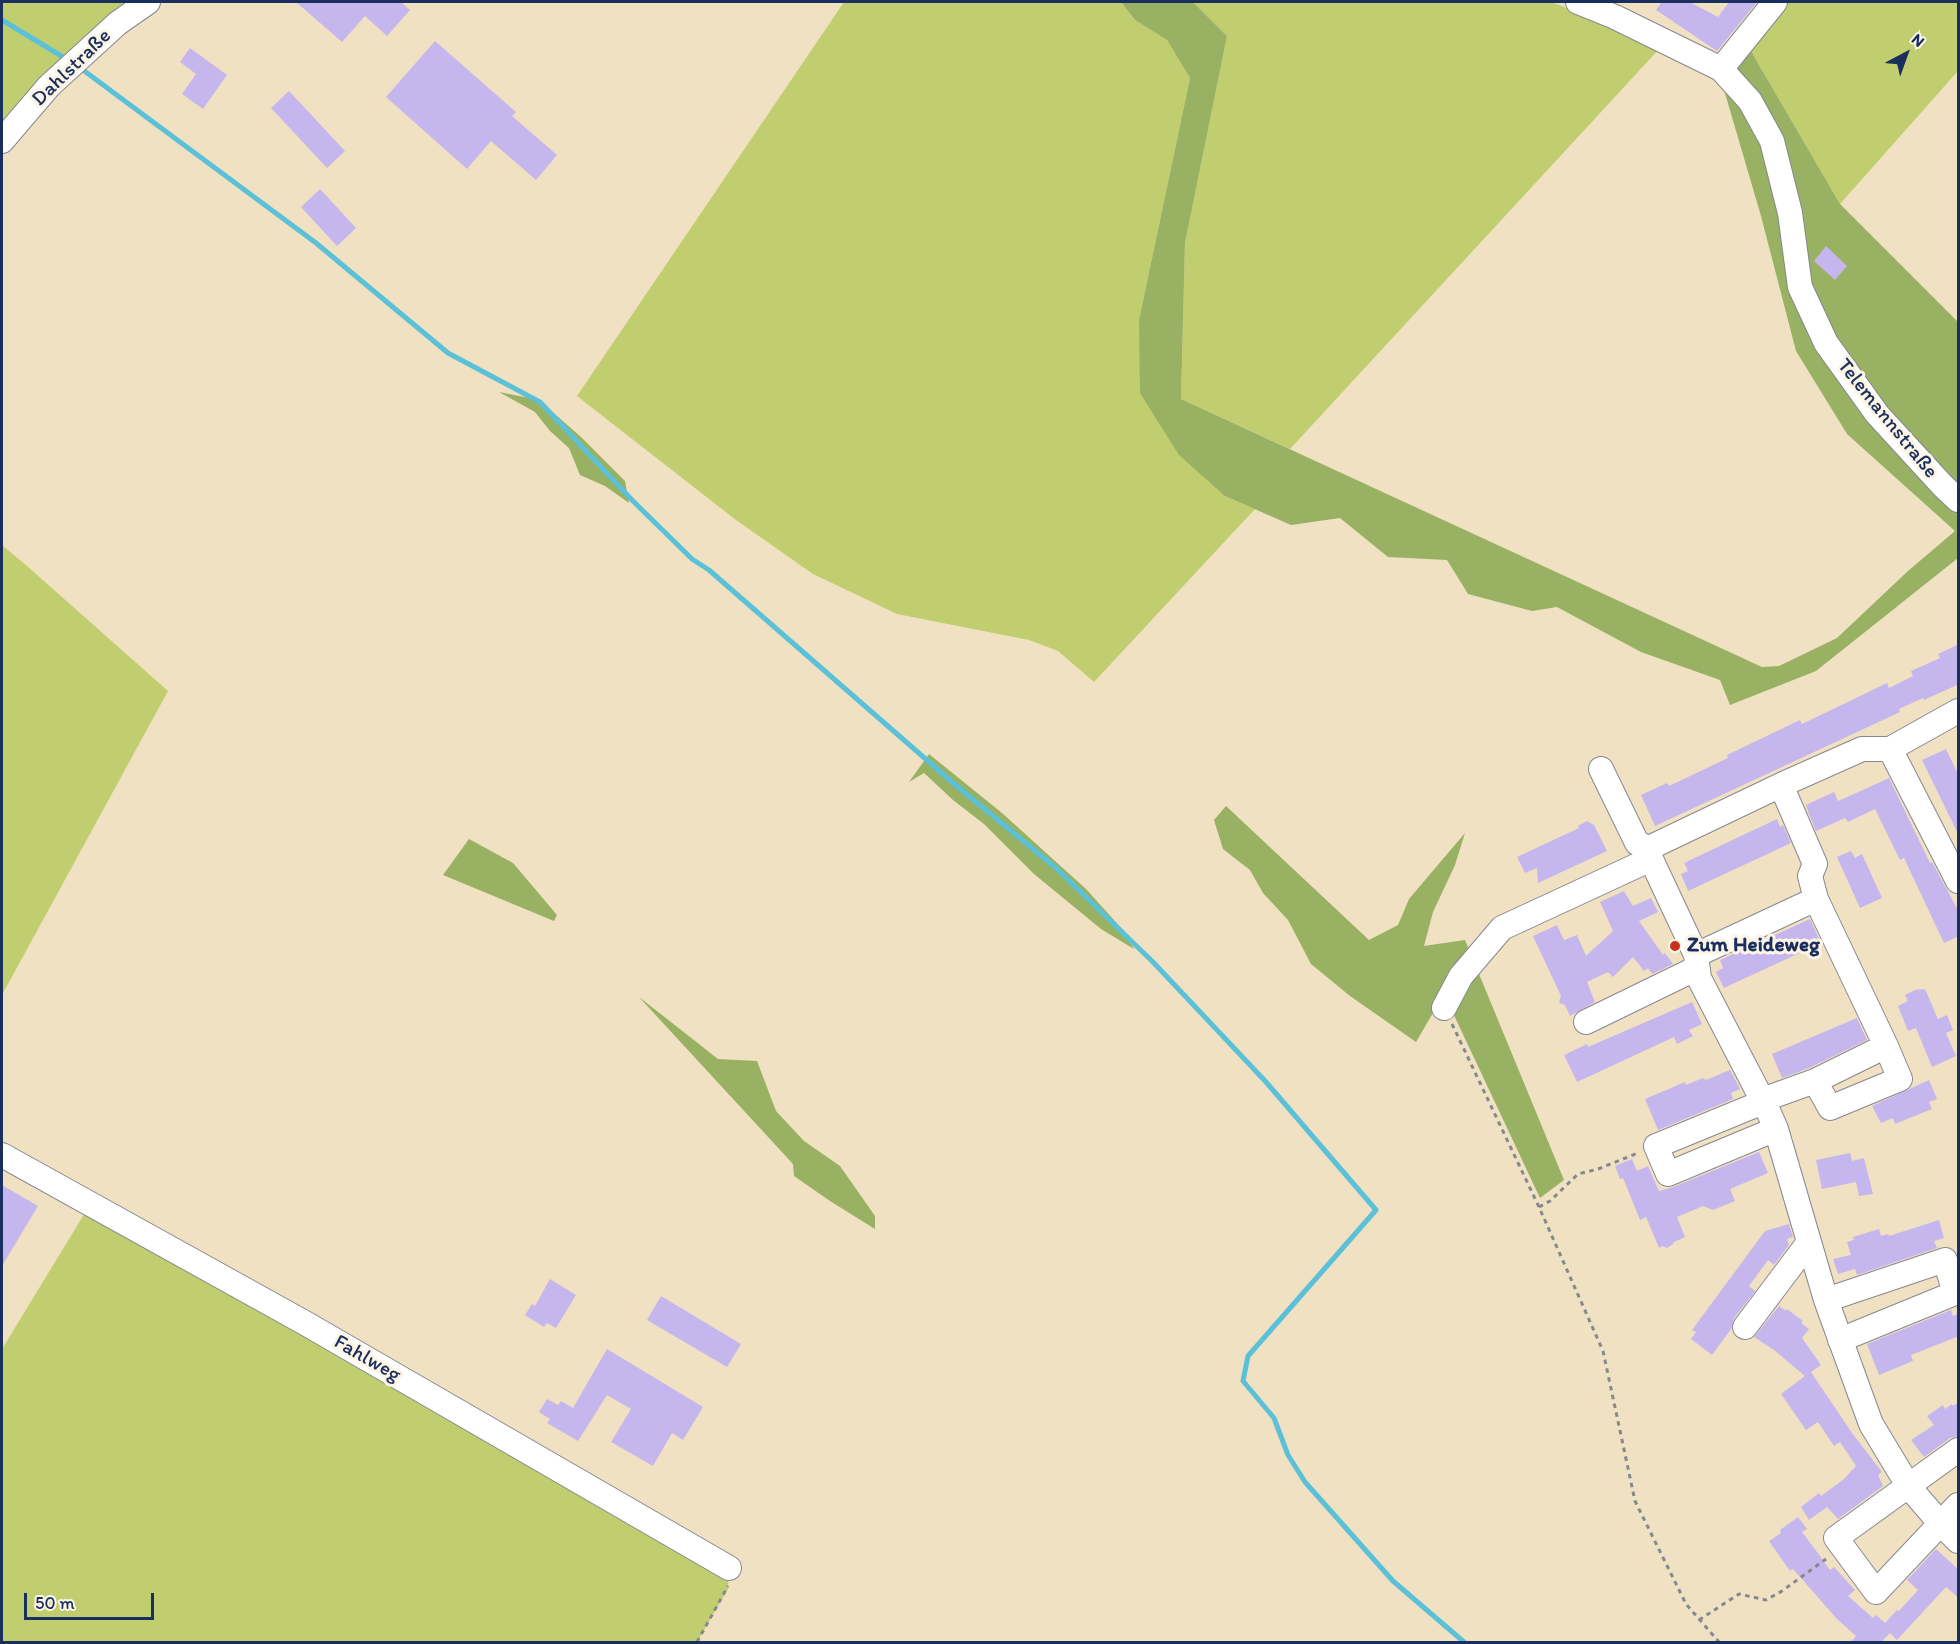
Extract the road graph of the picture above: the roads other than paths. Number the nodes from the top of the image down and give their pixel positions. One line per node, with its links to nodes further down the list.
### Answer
1 (148, 2): 5 (street, Dahlstraße)
2 (1578, 2): 4 (street)
3 (1775, 2): 4 (street)
4 (1721, 69): 6 (street, Telemannstraße)
5 (2, 141)
6 (1959, 500)
7 (1959, 711): 8 (street)
8 (1890, 749): 10 (street); 12 (street)
9 (1601, 769): 11 (street)
10 (1781, 785): 11 (street); 13 (street)
11 (1650, 854): 14 (street); 15 (street)
12 (1959, 881)
13 (1816, 899): 14 (street); 17 (street)
14 (1697, 962): 16 (street); 19 (street)
15 (1444, 1008)
16 (1587, 1022)
17 (1886, 1046): 18 (street); 18 (street)
18 (1815, 1081): 19 (street)
19 (1762, 1100): 20 (street); 20 (street)
20 (1776, 1129): 22 (street)
21 (2, 1155): 31 (street, Fahlweg)
22 (1809, 1242): 23 (street); 24 (street)
23 (1826, 1300): 25 (street); 25 (street)
24 (1745, 1327)
25 (1840, 1340): 27 (street)
26 (1959, 1450): 27 (street)
27 (1909, 1487): 29 (street); 29 (street)
28 (1959, 1505): 29 (street)
29 (1941, 1524): 30 (street)
30 (1959, 1541)
31 (729, 1568)

